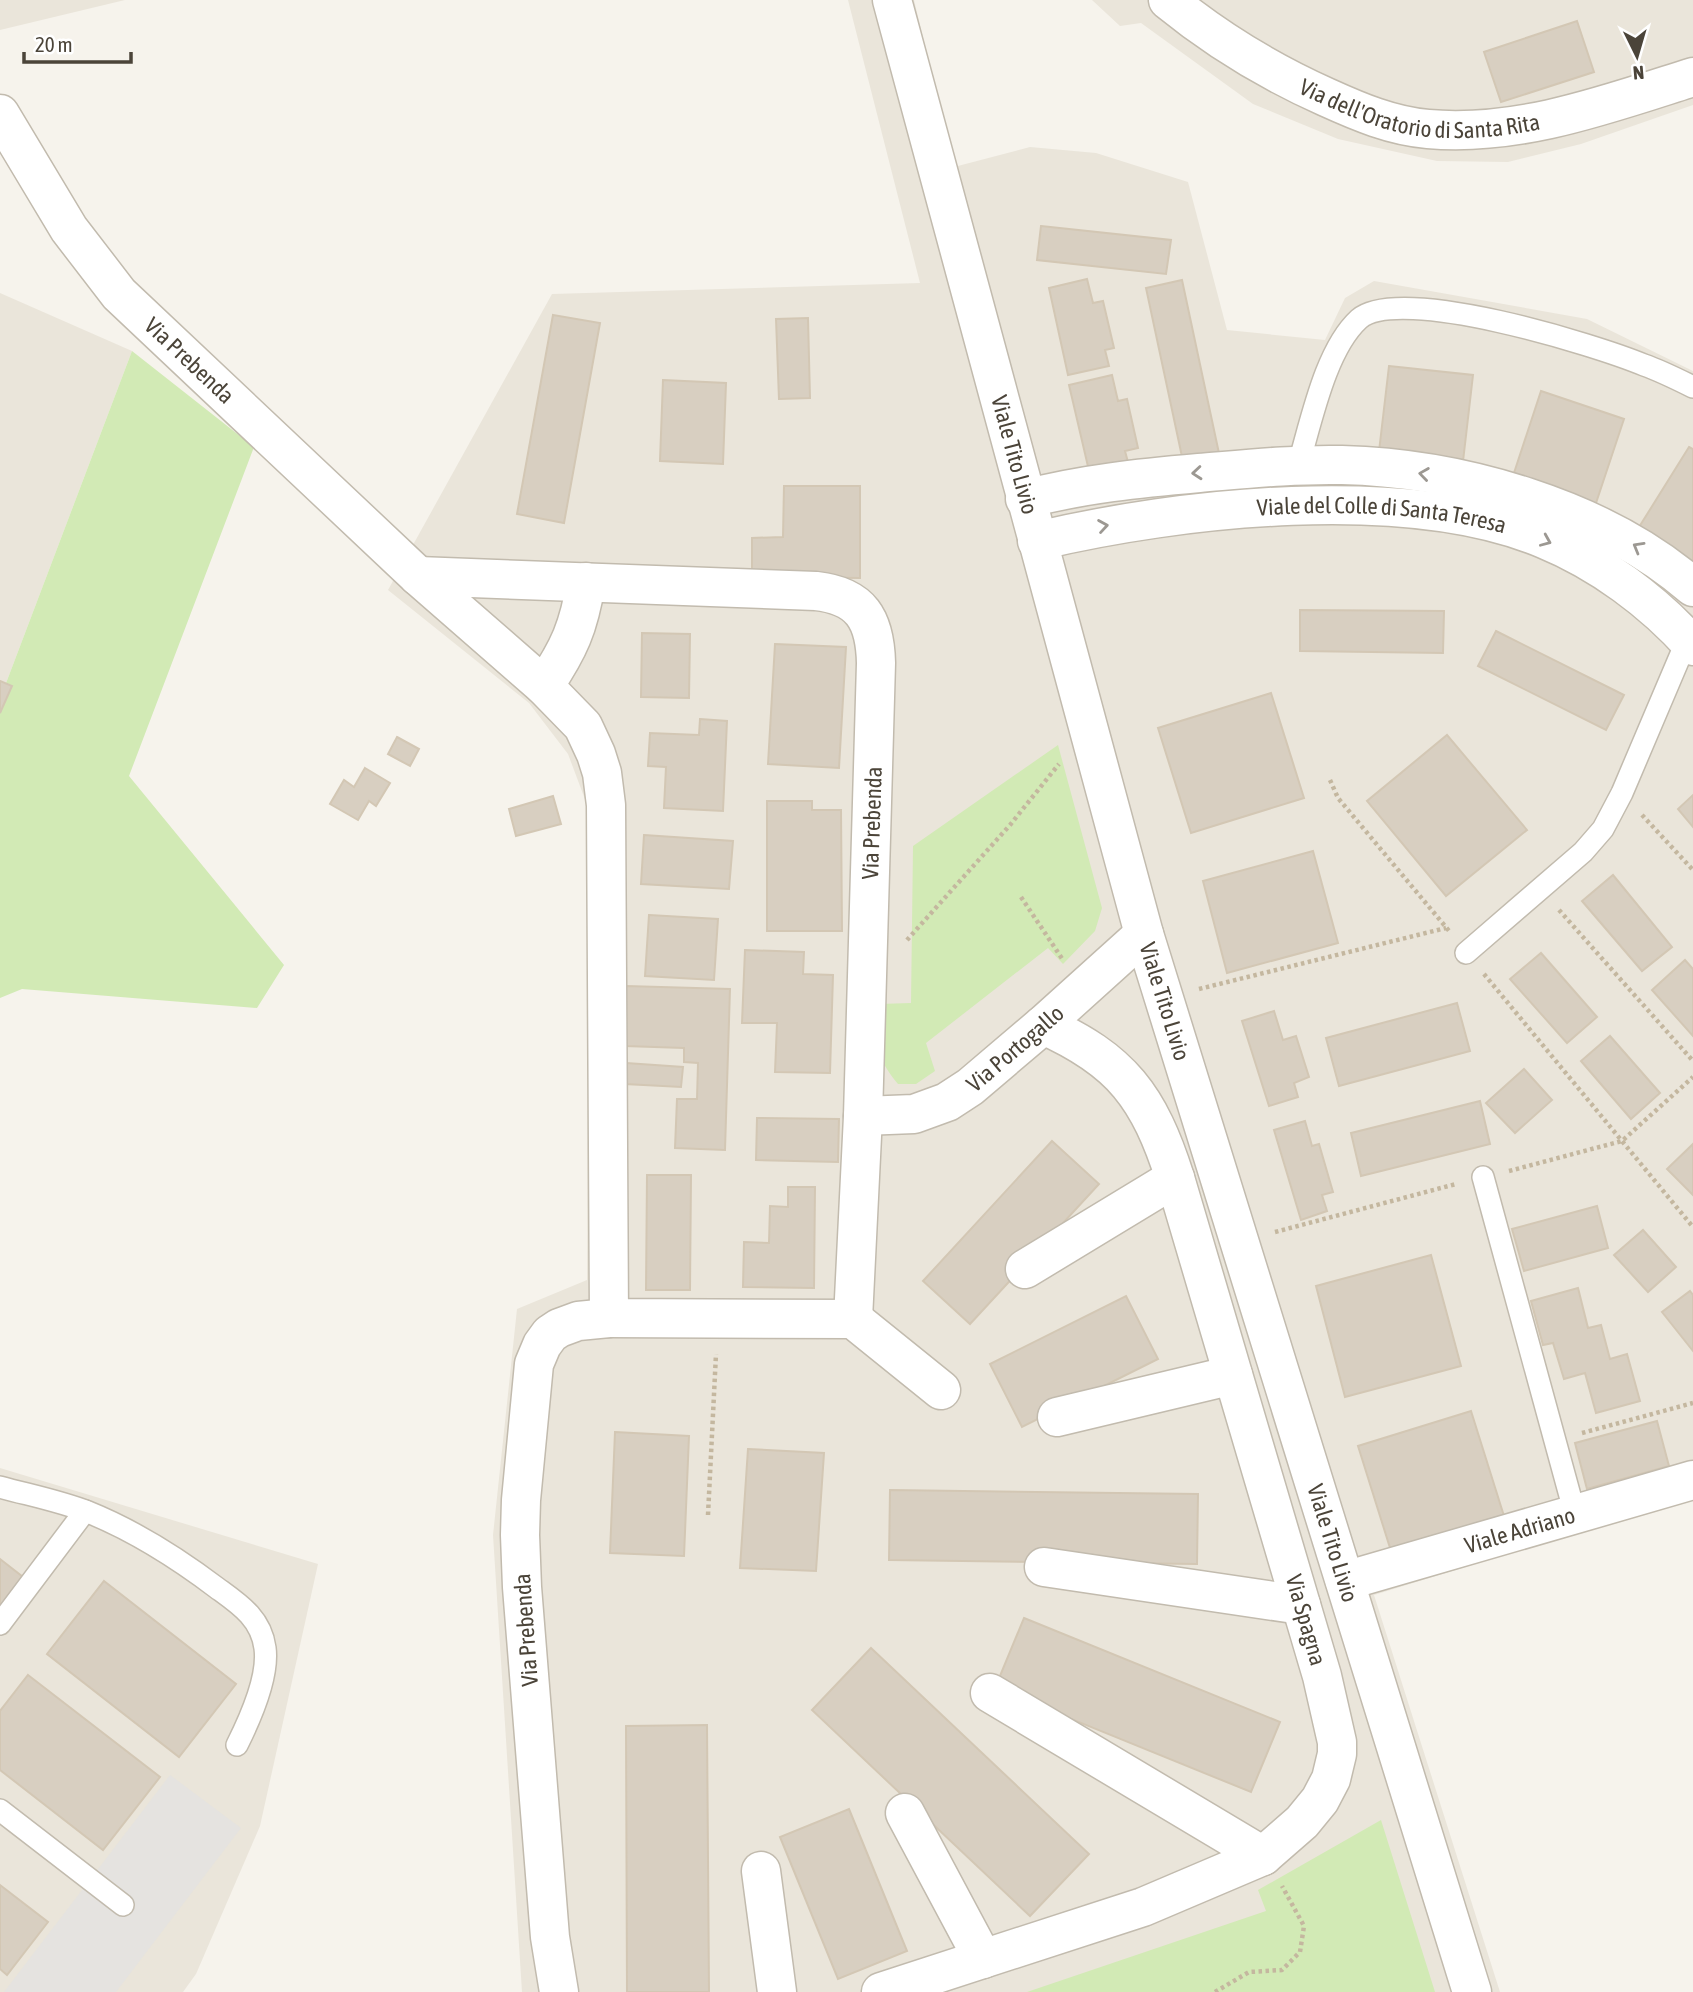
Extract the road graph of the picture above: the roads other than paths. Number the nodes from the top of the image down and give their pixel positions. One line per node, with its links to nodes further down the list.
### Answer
1 (892, 0): 7 (street, Viale Tito Livio)
2 (1168, 0): 3 (street, Via dell'Oratorio di Santa Rita)
3 (1693, 77)
4 (0, 114): 9 (street, Via Prebenda)
5 (1693, 387): 6 (lane)
6 (1298, 466): 7 (street, Viale del Colle di Santa Teresa, one-way to 7); 11 (street, Viale del Colle di Santa Teresa, one-way to 6)
7 (1025, 499): 8 (street, Viale Tito Livio)
8 (1037, 541): 12 (street, Viale del Colle di Santa Teresa, one-way to 12); 14 (street, Viale Tito Livio)
9 (418, 576): 10 (street, Via Prebenda); 13 (street, Via Prebenda)
10 (586, 582): 13 (street); 17 (street, Via Prebenda)
11 (1693, 587)
12 (1691, 640): 15 (lane)
13 (544, 687): 21 (street, Via Prebenda)
14 (1144, 934): 16 (street, Via Portogallo); 31 (street, Viale Tito Livio)
15 (1466, 953)
16 (1043, 1025): 17 (street, Via Portogallo); 19 (street, Via Spagna)
17 (863, 1116): 22 (street, Via Prebenda)
18 (1483, 1177): 29 (lane)
19 (1175, 1178): 20 (street); 23 (street, Via Spagna)
20 (1025, 1269)
21 (609, 1318): 22 (street, Via Prebenda); 42 (street, Via Prebenda)
22 (853, 1319): 24 (street)
23 (1233, 1375): 25 (street); 32 (street, Via Spagna)
24 (941, 1390)
25 (1057, 1417)
26 (1693, 1480): 29 (street, Viale Adriano)
27 (0, 1487): 28 (lane)
28 (85, 1511): 33 (lane); 35 (lane)
29 (1575, 1514): 31 (street, Viale Adriano)
30 (1044, 1567): 32 (street)
31 (1345, 1581): 45 (street, Viale Tito Livio)
32 (1301, 1605): 38 (street, Via Spagna)
33 (0, 1625)
34 (990, 1693): 38 (street)
35 (237, 1745)
36 (0, 1810): 40 (lane)
37 (905, 1813): 41 (street)
38 (1263, 1856): 41 (street, Via Spagna)
39 (761, 1871): 43 (street)
40 (123, 1905)
41 (983, 1959): 44 (street, Via Spagna)
42 (559, 1992)
43 (777, 1992)
44 (881, 1992)
45 (1472, 1992)

